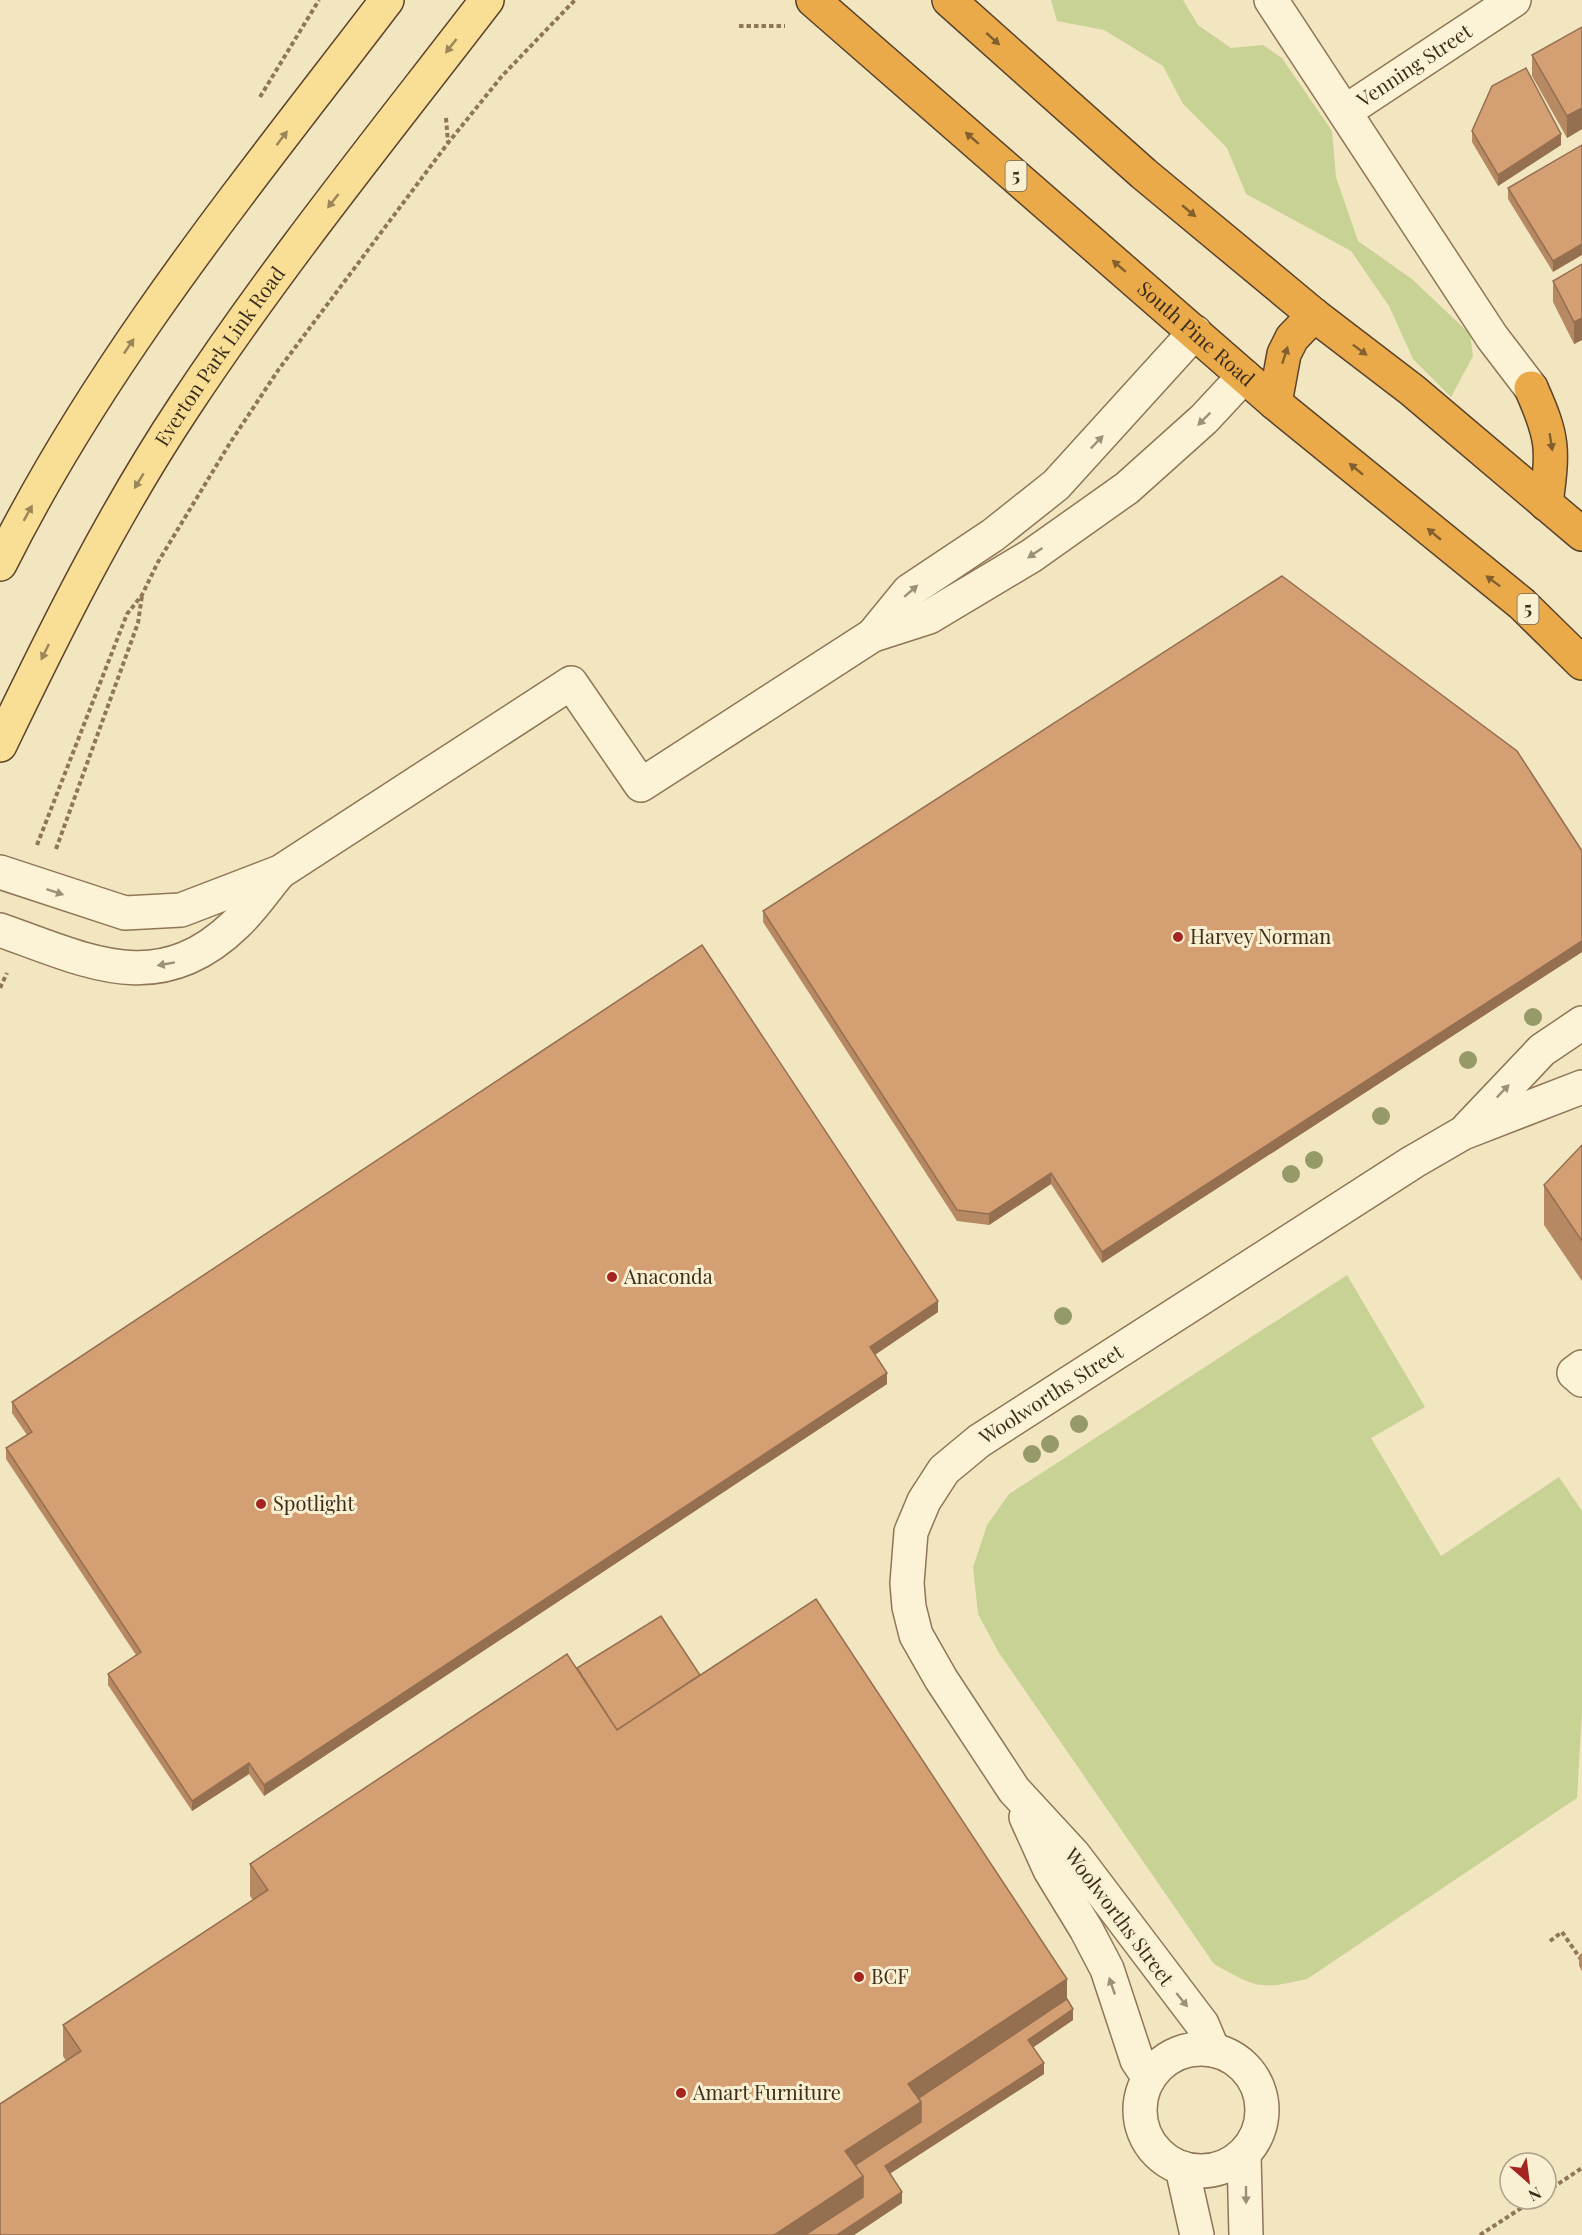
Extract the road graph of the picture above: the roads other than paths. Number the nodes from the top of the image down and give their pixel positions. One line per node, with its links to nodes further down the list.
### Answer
1 (387, 0): 15 (main road, one-way to 1)
2 (487, 0): 18 (main road, Everton Park Link Road, one-way to 18)
3 (813, 0): 9 (highway, South Pine Road / 5, one-way to 3)
4 (949, 0): 8 (highway, one-way to 8)
5 (1271, 0): 7 (street)
6 (1514, 0): 7 (street, Venning Street)
7 (1346, 111): 11 (street)
8 (1314, 315): 12 (highway, one-way to 8); 13 (highway, one-way to 13)
9 (1195, 332): 10 (highway, South Pine Road / 5); 16 (street, one-way to 9)
10 (1244, 376): 12 (highway, South Pine Road / 5); 16 (street, one-way to 16)
11 (1531, 388): 13 (highway, one-way to 13)
12 (1275, 403): 17 (highway, South Pine Road / 5, one-way to 12)
13 (1546, 504): 14 (highway)
14 (1582, 534)
15 (0, 564)
16 (873, 635): 20 (street)
17 (1582, 663)
18 (0, 745)
19 (0, 872): 20 (street, one-way to 20)
20 (280, 872): 21 (street, one-way to 21)
21 (0, 930)
22 (1582, 1023): 24 (street, Woolworths Street, one-way to 22)
23 (1582, 1087): 24 (street, Woolworths Street)
24 (1463, 1133): 27 (street, Woolworths Street)
25 (1582, 1367): 26 (street)
26 (1582, 1380)
27 (1014, 1791): 28 (street, Woolworths Street, one-way to 28); 29 (street, Woolworths Street, one-way to 27)
28 (1213, 2050): 29 (street); 30 (street)
29 (1149, 2079): 31 (street)
30 (1244, 2155): 31 (street); 33 (street, one-way to 33)
31 (1182, 2168): 32 (street)
32 (1197, 2235)
33 (1246, 2235)

